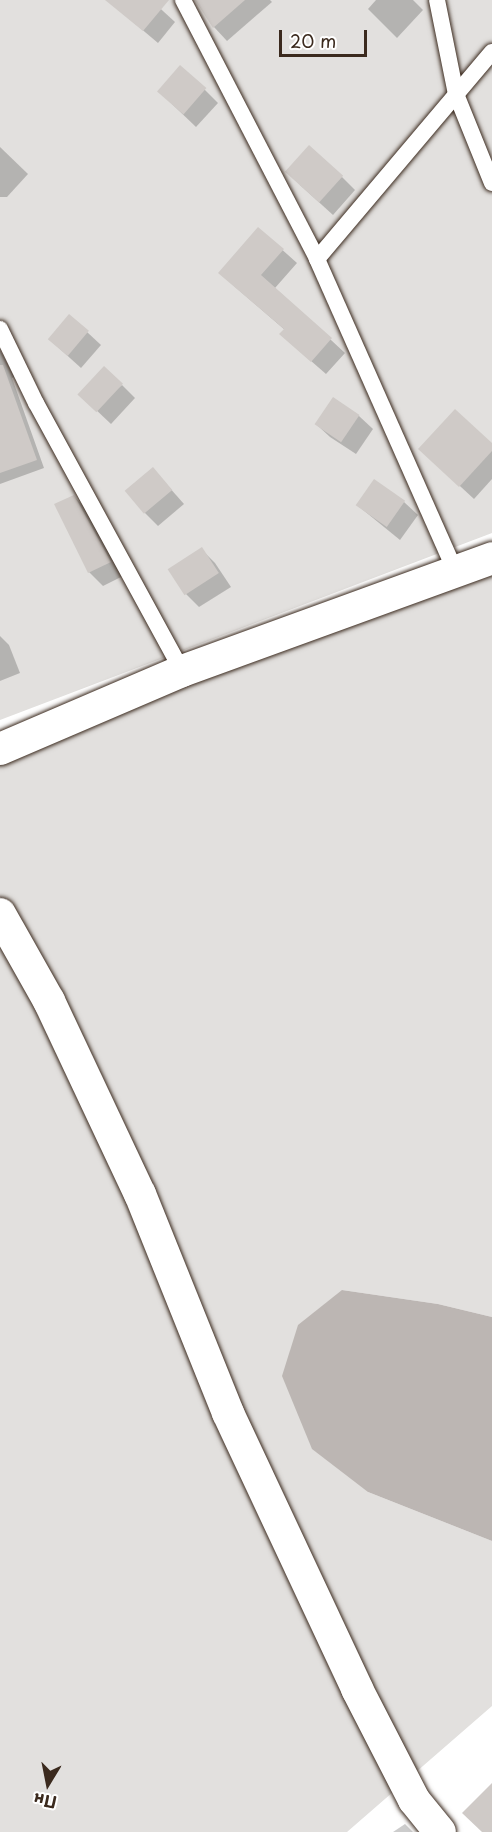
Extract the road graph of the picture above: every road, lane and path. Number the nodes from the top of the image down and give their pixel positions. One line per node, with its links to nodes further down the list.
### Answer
1 (183, 0): 6 (lane)
2 (437, 0): 4 (lane)
3 (492, 52): 4 (lane)
4 (456, 94): 5 (lane); 6 (lane)
5 (492, 183)
6 (317, 259): 9 (lane)
7 (0, 329): 10 (lane)
8 (492, 558): 9 (street)
9 (456, 572): 10 (street)
10 (182, 671): 11 (street)
11 (0, 749)
12 (0, 914): 13 (street)
13 (440, 1832)

